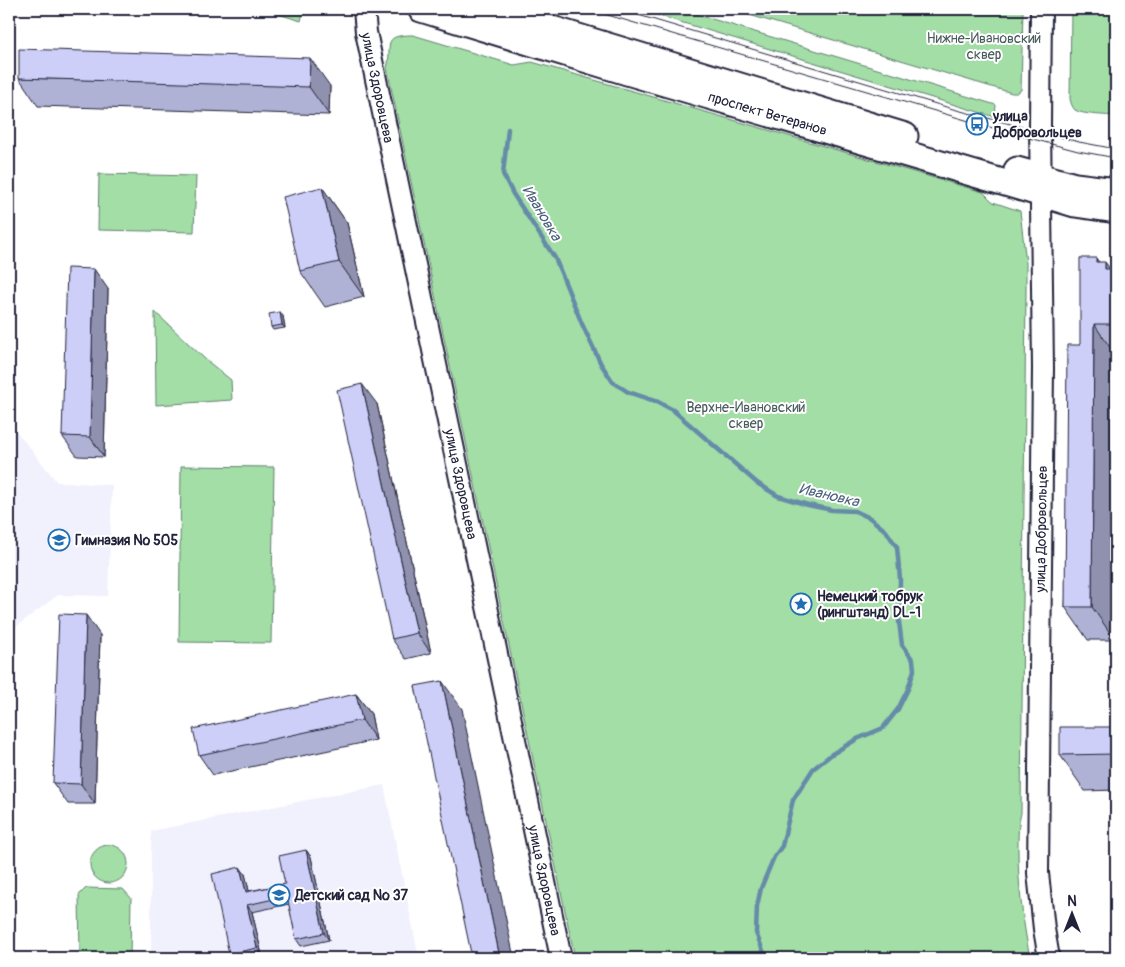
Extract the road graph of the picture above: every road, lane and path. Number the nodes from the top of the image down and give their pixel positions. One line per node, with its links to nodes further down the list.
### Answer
1 (364, 9): 8 (street, улица Здоровцева)
2 (421, 9): 5 (main road, проспект Ветеранов)
3 (486, 9): 5 (main road, проспект Ветеранов)
4 (1041, 9): 5 (street, улица Добровольцев)
5 (1041, 186): 6 (main road, проспект Ветеранов); 7 (main road, проспект Ветеранов); 9 (street, улица Добровольцев)
6 (1116, 190)
7 (1116, 210)
8 (561, 958)
9 (1049, 958)

